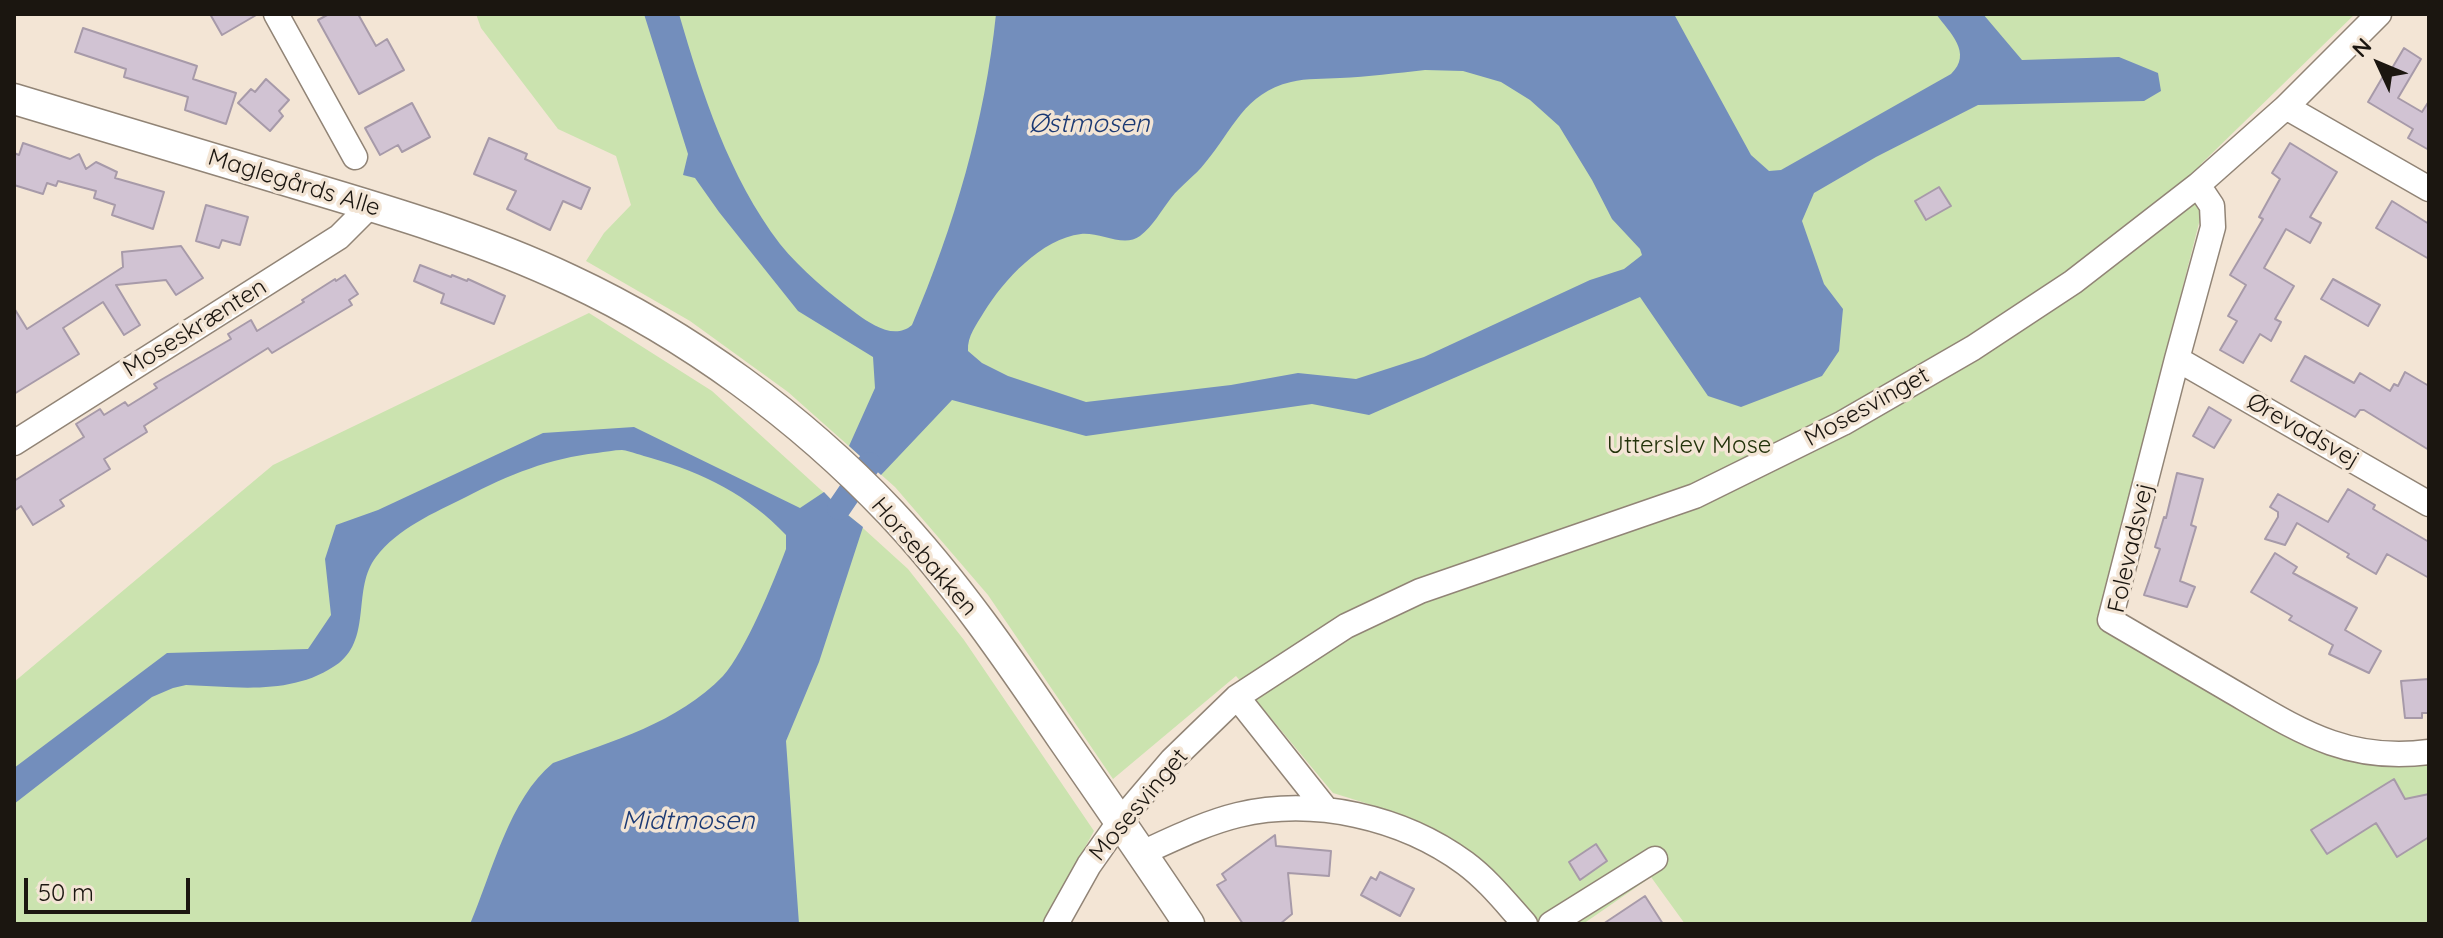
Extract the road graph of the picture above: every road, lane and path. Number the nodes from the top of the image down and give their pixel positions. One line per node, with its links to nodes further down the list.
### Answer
1 (276, 14): 5 (street)
2 (2379, 14): 4 (street, Mosesvinget)
3 (14, 99): 8 (street, Maglegårds Alle)
4 (2286, 107): 6 (street, Mosesvinget); 7 (street)
5 (355, 157)
6 (2198, 185): 10 (street, Folevadsvej); 13 (street, Mosesvinget)
7 (2429, 189)
8 (370, 206): 9 (street, Maglegårds Alle); 11 (street, Moseskrænten)
9 (569, 279): 16 (street, Horsebakken)
10 (2177, 359): 12 (street, Ørevadsvej); 14 (street, Folevadsvej)
11 (14, 443)
12 (2429, 504)
13 (1237, 697): 15 (street); 16 (street, Mosesvinget)
14 (2429, 752)
15 (1325, 808): 17 (street); 21 (street)
16 (1120, 821): 17 (street, Horsebakken); 19 (street, Mosesvinget)
17 (1142, 853): 20 (street, Horsebakken)
18 (1655, 859): 22 (street)
19 (1056, 924)
20 (1189, 924)
21 (1525, 924)
22 (1551, 924)

